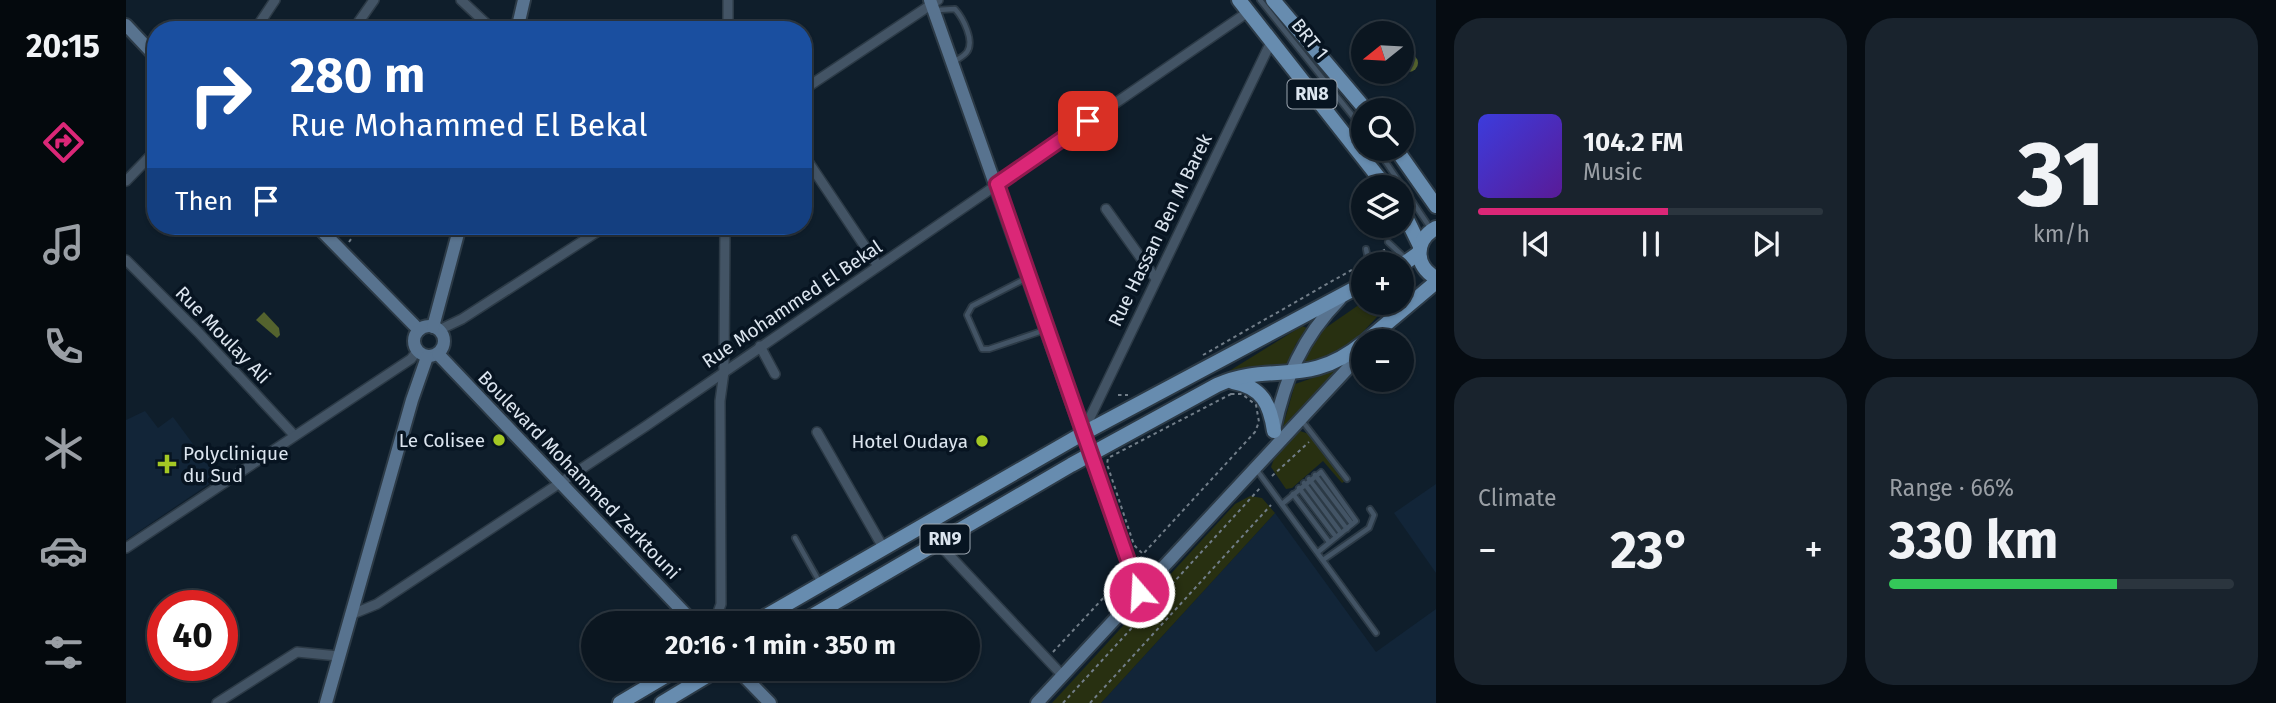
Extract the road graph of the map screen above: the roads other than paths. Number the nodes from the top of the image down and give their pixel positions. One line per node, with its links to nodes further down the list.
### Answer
1 (275, 0): 11 (street)
2 (374, 0): 12 (street)
3 (461, 0): 13 (street)
4 (524, 0): 14 (street)
5 (728, 0): 15 (street)
6 (1260, 0): 22 (lane, BRT 1)
7 (1273, 0): 10 (main road, RN8)
8 (933, 4): 19 (street); 19 (lane); 20 (street)
9 (1243, 6): 17 (main road, RN8); 29 (street, Rue Mohammed El Bekal)
10 (1285, 6): 21 (main road, RN8)
11 (261, 21)
12 (359, 21)
13 (483, 21)
14 (519, 21)
15 (728, 21)
16 (126, 25): 18 (street)
17 (1271, 42): 27 (main road, RN8); 46 (street, Rue Hassan Ben M Barek)
18 (147, 47)
19 (953, 63): 29 (street)
20 (812, 84)
21 (1357, 98)
22 (1351, 114)
23 (147, 159): 28 (street)
24 (1385, 161): 32 (lane)
25 (1404, 161): 30 (main road)
26 (812, 167): 44 (street)
27 (1376, 175)
28 (126, 181)
29 (997, 184): 44 (street, Rue Mohammed El Bekal); 45 (street)
30 (1436, 206)
31 (1106, 209): 46 (street)
32 (1435, 231): 41 (main road)
33 (326, 235): 54 (street)
34 (458, 235): 51 (street)
35 (592, 235): 51 (street)
36 (725, 235): 60 (street)
37 (1390, 244): 40 (lane)
38 (1366, 249): 39 (lane)
39 (1367, 252)
40 (1405, 252)
41 (1414, 254)
42 (1414, 258): 47 (main road)
43 (126, 260): 68 (street, Rue Moulay Ali)
44 (878, 266): 56 (street, Rue Mohammed El Bekal)
45 (1029, 277): 55 (street); 55 (lane)
46 (1156, 279): 67 (street, Rue Hassan Ben M Barek)
47 (1436, 280): 50 (main road, RN9)
48 (1351, 290): 49 (main road, RN9)
49 (1346, 293): 62 (street); 67 (main road, RN9)
50 (1385, 326): 52 (main road, RN9); 53 (street)
51 (436, 328): 54 (street); 58 (street)
52 (1381, 329)
53 (1382, 329)
54 (419, 330): 58 (street)
55 (1047, 330): 67 (street)
56 (760, 346): 60 (street, Rue Mohammed El Bekal); 61 (street)
57 (1351, 351): 62 (main road, RN9)
58 (427, 354): 68 (street); 74 (street, Boulevard Mohammed Zerktouni); 95 (street)
59 (1351, 365): 64 (street)
60 (724, 372): 74 (street, Rue Mohammed El Bekal); 92 (street)
61 (775, 374)
62 (1289, 375): 63 (main road, RN9); 65 (street)
63 (1228, 381): 65 (main road); 70 (main road, RN9)
64 (1301, 420): 69 (street); 73 (lane)
65 (1274, 431): 69 (street)
66 (817, 432): 86 (street)
67 (1082, 434): 70 (street); 86 (main road, RN9)
68 (294, 435): 85 (street)
69 (1274, 448): 71 (street)
70 (1090, 454): 84 (main road, RN9); 90 (street)
71 (1256, 468): 78 (lane); 90 (street)
72 (1309, 479): 75 (lane); 80 (lane); 80 (lane)
73 (1347, 479)
74 (561, 482): 91 (street, Boulevard Mohammed Zerktouni); 95 (street, Rue Mohammed El Bekal)
75 (1304, 483): 76 (lane); 81 (lane)
76 (1299, 488): 77 (lane); 81 (lane)
77 (1293, 494): 78 (lane); 83 (lane)
78 (1282, 504): 87 (lane)
79 (1370, 509): 88 (lane)
80 (1347, 529): 81 (lane)
81 (1338, 535): 83 (lane)
82 (795, 538): 89 (lane)
83 (1329, 542): 87 (lane)
84 (938, 543): 94 (main road, RN9); 98 (street)
85 (126, 548)
86 (884, 549): 89 (main road, RN9)
87 (1318, 552): 88 (lane)
88 (1324, 560): 96 (lane)
89 (821, 585): 93 (main road, RN9)
90 (1139, 592): 98 (street)
91 (683, 611)
92 (718, 611)
93 (775, 611)
94 (821, 611)
95 (350, 615): 97 (street)
96 (1376, 633)
97 (338, 656): 102 (street); 103 (street)
98 (1063, 676): 107 (street)
99 (657, 681): 104 (main road)
100 (698, 681): 105 (main road)
101 (749, 681): 106 (street)
102 (218, 703)
103 (326, 703)
104 (620, 703)
105 (662, 703)
106 (770, 703)
107 (1037, 703)

